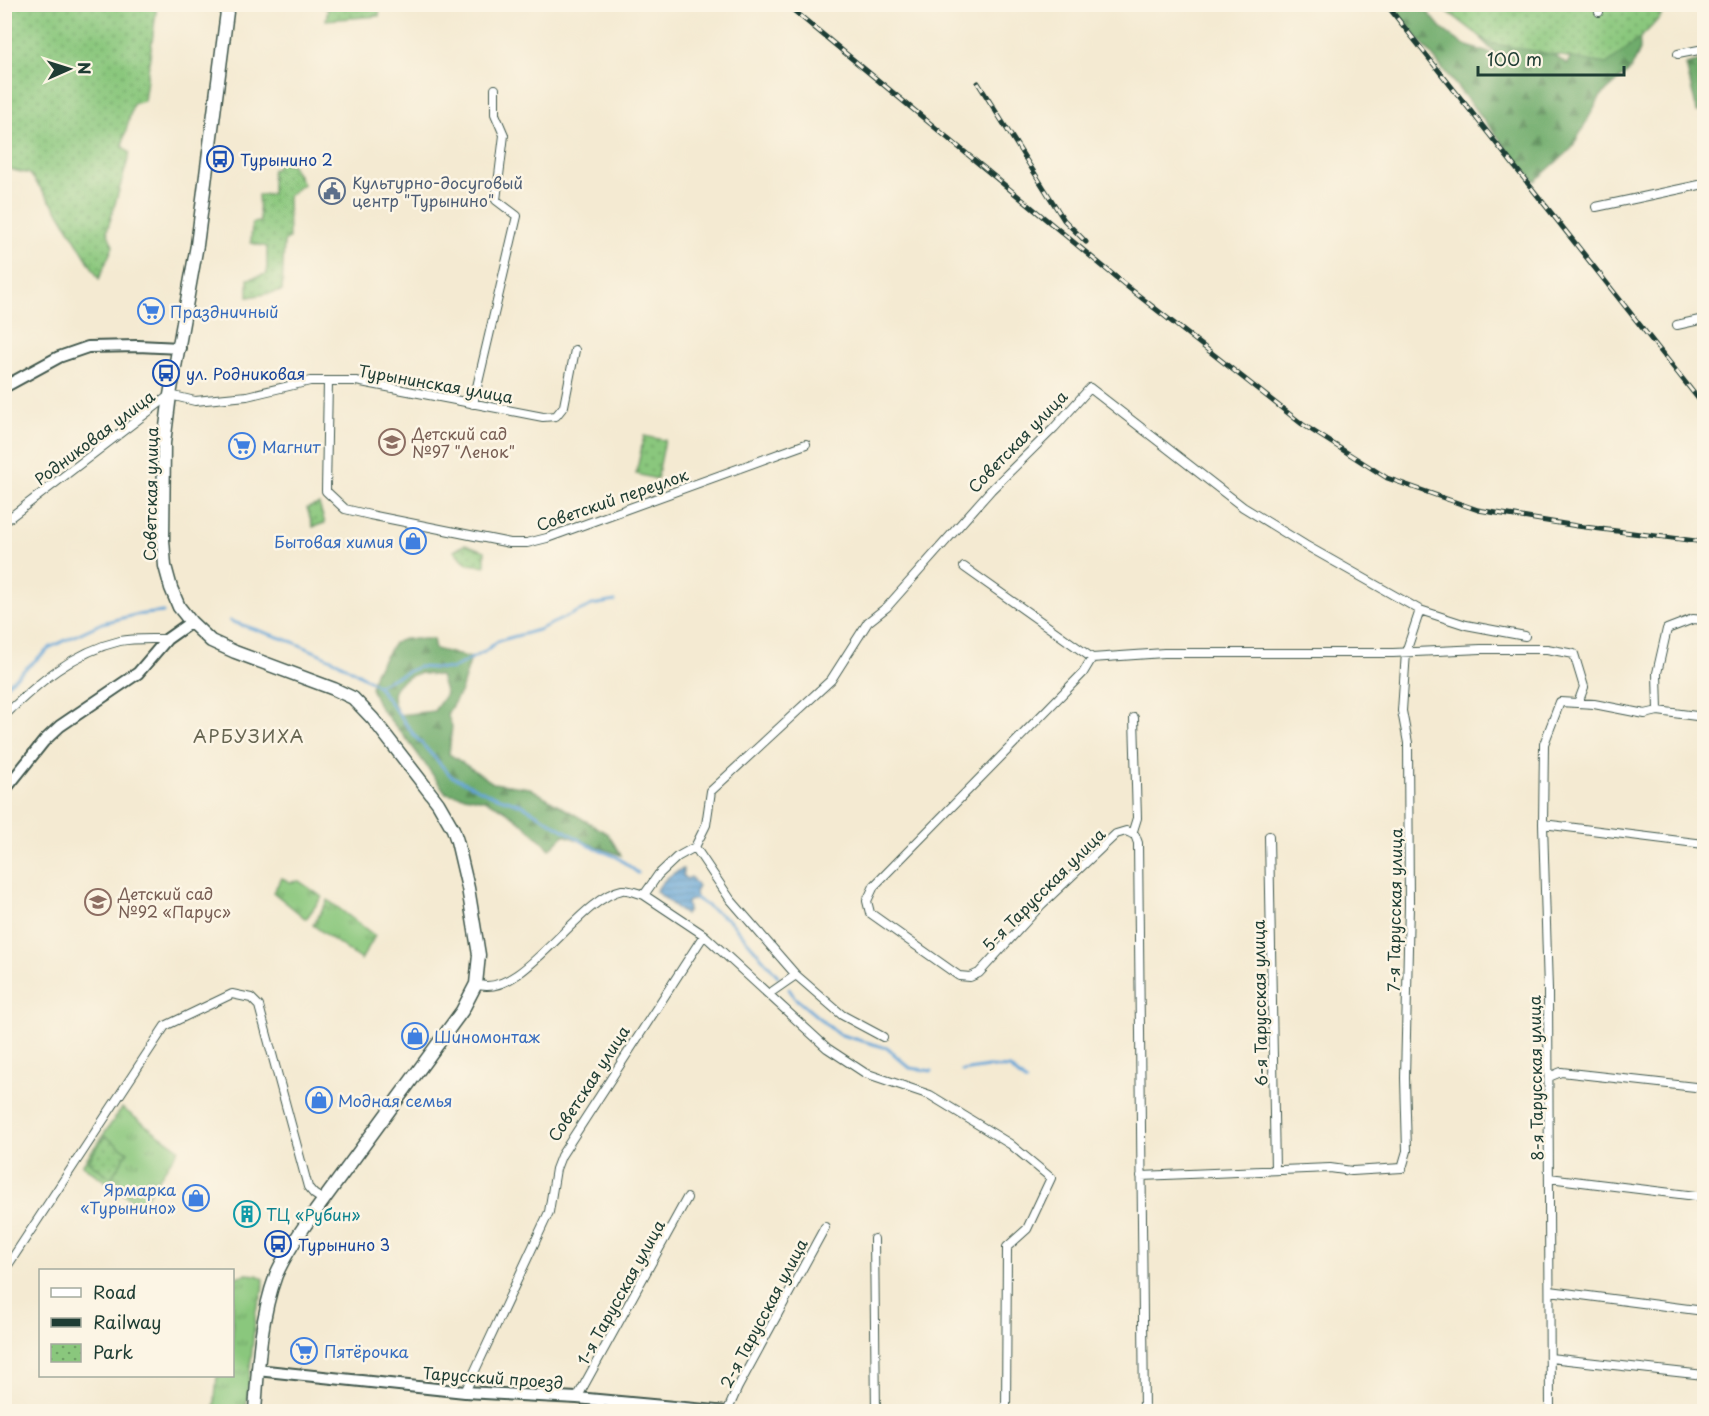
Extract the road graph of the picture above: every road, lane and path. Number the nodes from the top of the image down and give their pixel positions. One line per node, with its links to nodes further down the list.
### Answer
1 (228, 4): 9 (main road, Советская улица)
2 (1704, 49): 3 (street)
3 (1678, 54)
4 (495, 89): 14 (street)
5 (1704, 184): 6 (street)
6 (1596, 207)
7 (1704, 319): 8 (street)
8 (1677, 325)
9 (180, 348): 12 (street); 13 (main road, Советская улица)
10 (574, 350): 14 (street, Турынинская улица)
11 (328, 381): 13 (street, Турынинская улица); 14 (street, Турынинская улица); 15 (street, Советский переулок)
12 (4, 387)
13 (170, 395): 16 (street, Родниковая улица); 20 (main road, Советская улица)
14 (473, 404)
15 (806, 444)
16 (4, 522)
17 (964, 567): 24 (street)
18 (1420, 610): 21 (street, Советская улица); 23 (street, 7-я Тарусская улица); 35 (street, Советская улица)
19 (1704, 620): 26 (street)
20 (191, 622): 22 (street); 39 (main road, Советская улица)
21 (1526, 636)
22 (167, 639): 27 (street); 30 (street)
23 (1406, 652): 24 (street); 25 (street); 44 (street, 7-я Тарусская улица)
24 (1092, 658): 32 (street, 5-я Тарусская улица)
25 (1578, 703): 26 (street); 31 (street, 8-я Тарусская улица)
26 (1658, 711): 28 (street)
27 (4, 716)
28 (1704, 717)
29 (1134, 718): 32 (street)
30 (4, 790)
31 (1543, 824): 34 (street); 42 (street, 8-я Тарусская улица)
32 (1132, 834): 45 (street, 5-я Тарусская улица)
33 (1269, 836): 44 (street, 6-я Тарусская улица)
34 (1704, 844)
35 (695, 847): 36 (street); 38 (street)
36 (644, 895): 37 (street); 39 (street)
37 (704, 935): 40 (street); 58 (street, Советская улица)
38 (796, 975): 40 (street); 41 (street)
39 (476, 984): 49 (main road, Советская улица)
40 (770, 993): 63 (street)
41 (883, 1037)
42 (1549, 1077): 43 (street); 46 (street, 8-я Тарусская улица)
43 (1704, 1089)
44 (1275, 1170): 45 (street)
45 (1142, 1176): 64 (street, 5-я Тарусская улица)
46 (1550, 1178): 47 (street); 53 (street, 8-я Тарусская улица)
47 (1704, 1197)
48 (687, 1198): 59 (street, 1-я Тарусская улица)
49 (323, 1200): 52 (street); 56 (main road, Советская улица)
50 (825, 1227): 61 (street, 2-я Тарусская улица)
51 (873, 1239): 62 (street)
52 (4, 1271)
53 (1550, 1291): 54 (street); 55 (street, 8-я Тарусская улица)
54 (1704, 1311)
55 (1550, 1358): 57 (street); 65 (street, 8-я Тарусская улица)
56 (257, 1370): 58 (street, Тарусский проезд); 60 (main road, Советская улица)
57 (1704, 1375)
58 (465, 1392): 59 (street, Тарусский проезд)
59 (577, 1398): 61 (street, Тарусский проезд)
60 (255, 1412)
61 (727, 1412)
62 (876, 1412)
63 (1006, 1412)
64 (1144, 1412)
65 (1550, 1412)

